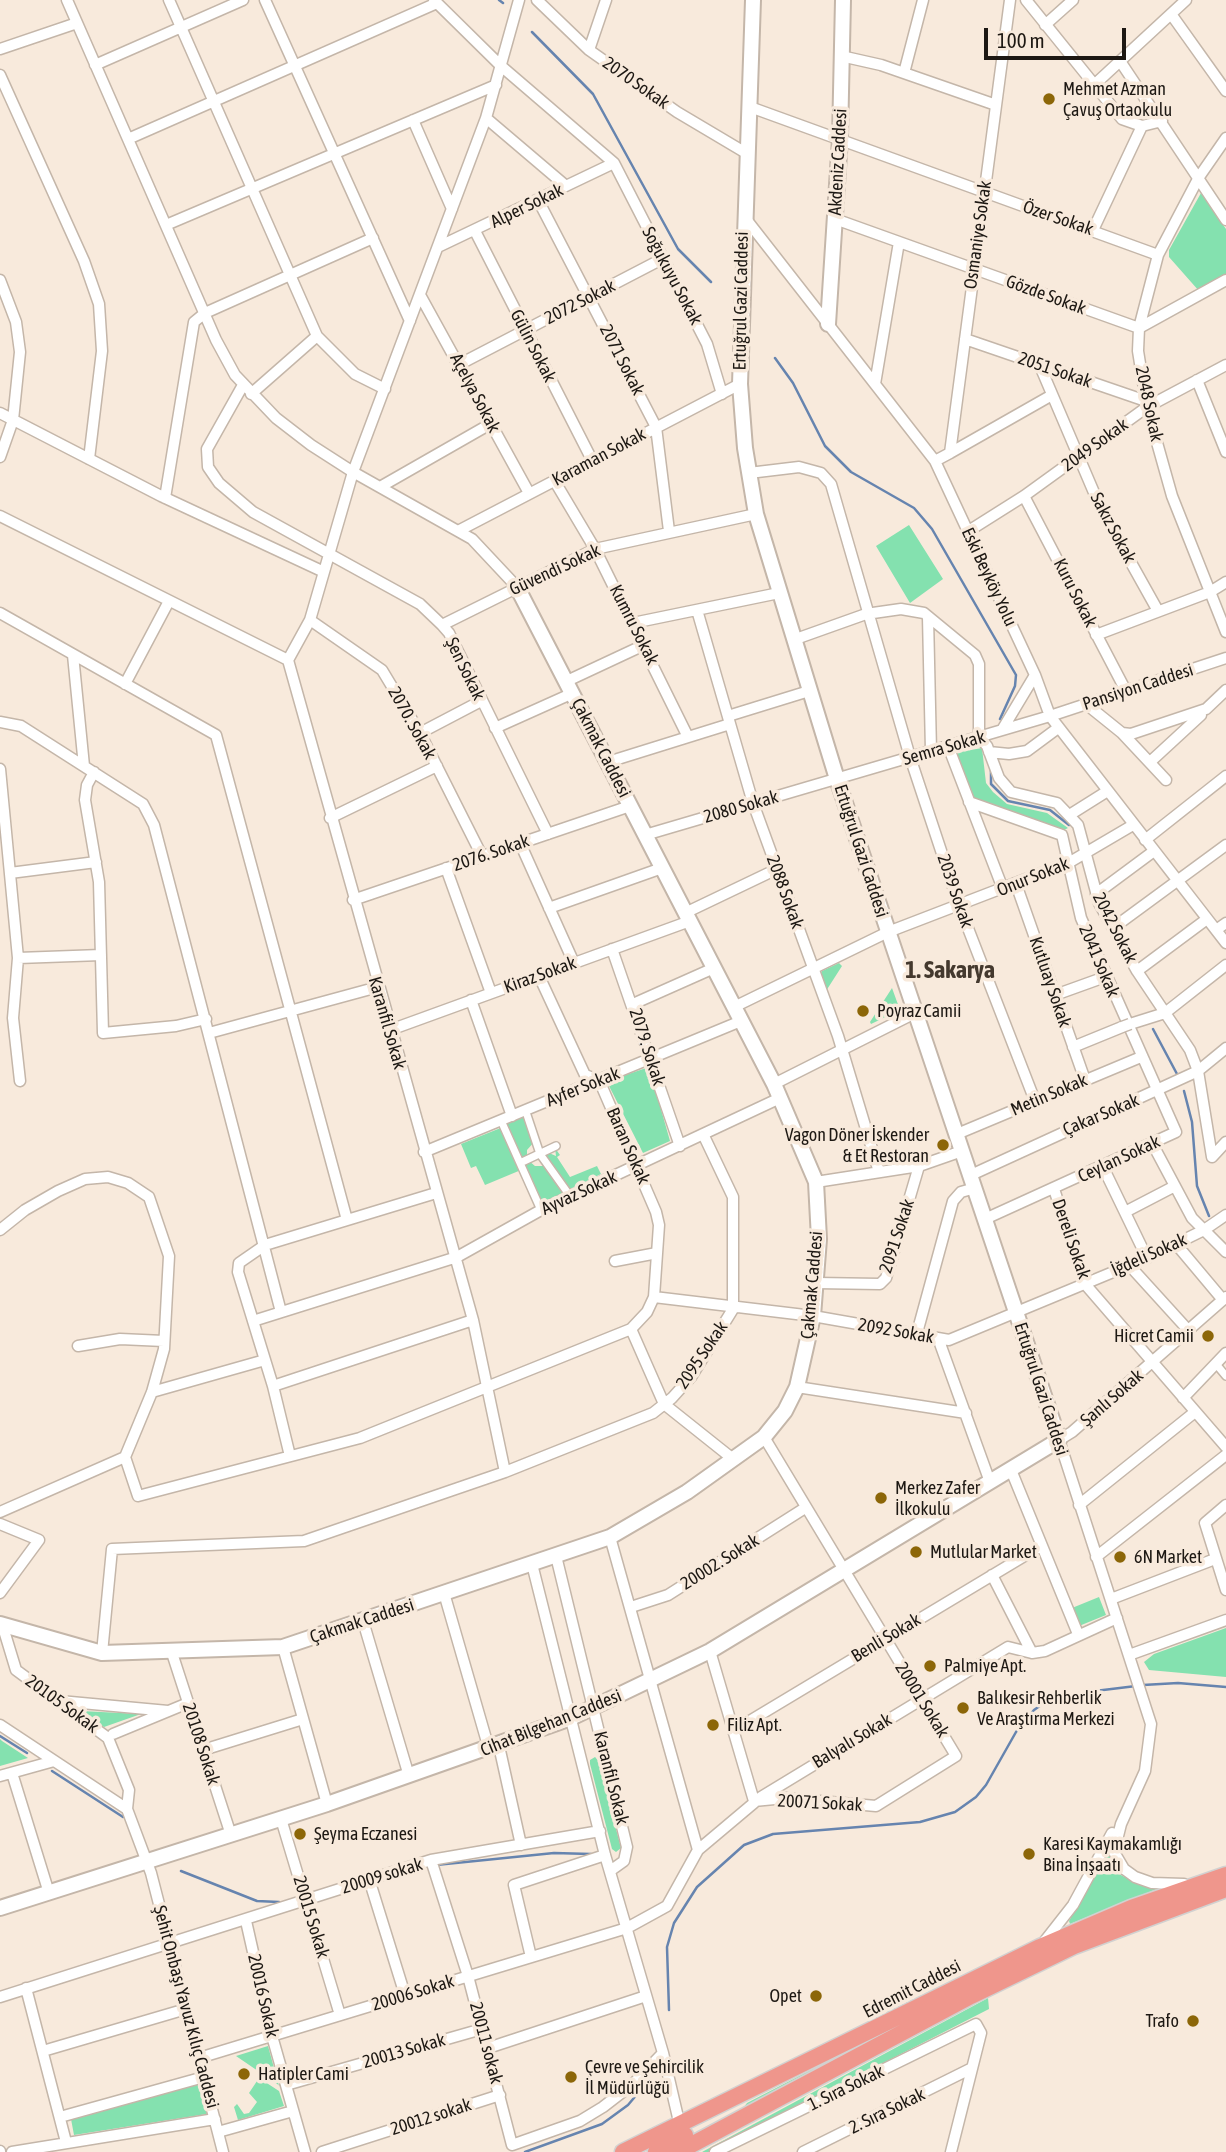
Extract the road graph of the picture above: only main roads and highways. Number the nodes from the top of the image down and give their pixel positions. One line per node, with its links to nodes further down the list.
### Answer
1 (753, 0): 5 (main road, Ertuğrul Gazi Caddesi)
2 (843, 0): 3 (main road, Akdeniz Caddesi)
3 (828, 324)
4 (517, 587): 6 (main road, Çakmak Caddesi)
5 (1059, 1440): 9 (main road, Cihat Bilgehan Caddesi)
6 (1, 1624)
7 (1226, 1875): 10 (highway, Edremit Caddesi)
8 (1226, 1889): 13 (highway, Edremit Caddesi)
9 (0, 1908)
10 (761, 2087): 11 (highway, Edremit Caddesi); 12 (highway)
11 (623, 2152)
12 (656, 2152)
13 (678, 2152)

